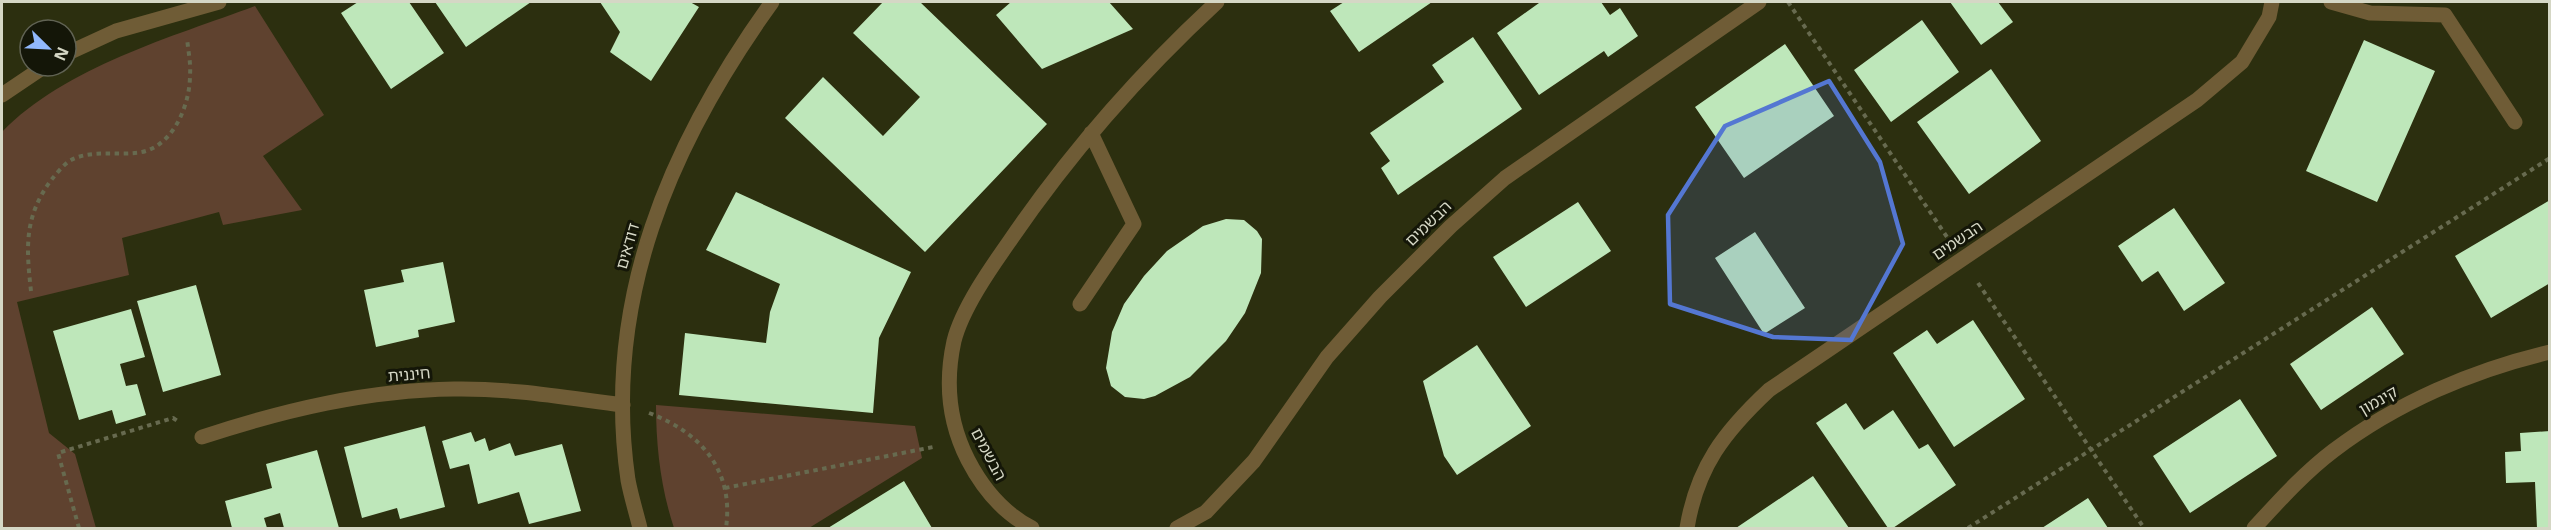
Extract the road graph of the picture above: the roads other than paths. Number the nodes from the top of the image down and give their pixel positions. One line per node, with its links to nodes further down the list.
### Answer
1 (219, 2): 7 (street)
2 (772, 2): 14 (street, דודאים)
3 (1217, 2): 11 (street, הבשמים)
4 (1759, 2): 18 (street, הבשמים)
5 (2272, 2): 19 (street, הבשמים)
6 (2331, 2): 10 (street)
7 (78, 49)
8 (27, 78): 9 (street)
9 (2, 95)
10 (2515, 122)
11 (1091, 133): 12 (street); 17 (street, הבשמים)
12 (1080, 304)
13 (2550, 352): 20 (street, קינמון)
14 (623, 405): 15 (street, חיננית); 16 (street, דודאים)
15 (202, 437)
16 (640, 528)
17 (1032, 528)
18 (1177, 528)
19 (1687, 528)
20 (2254, 528)

